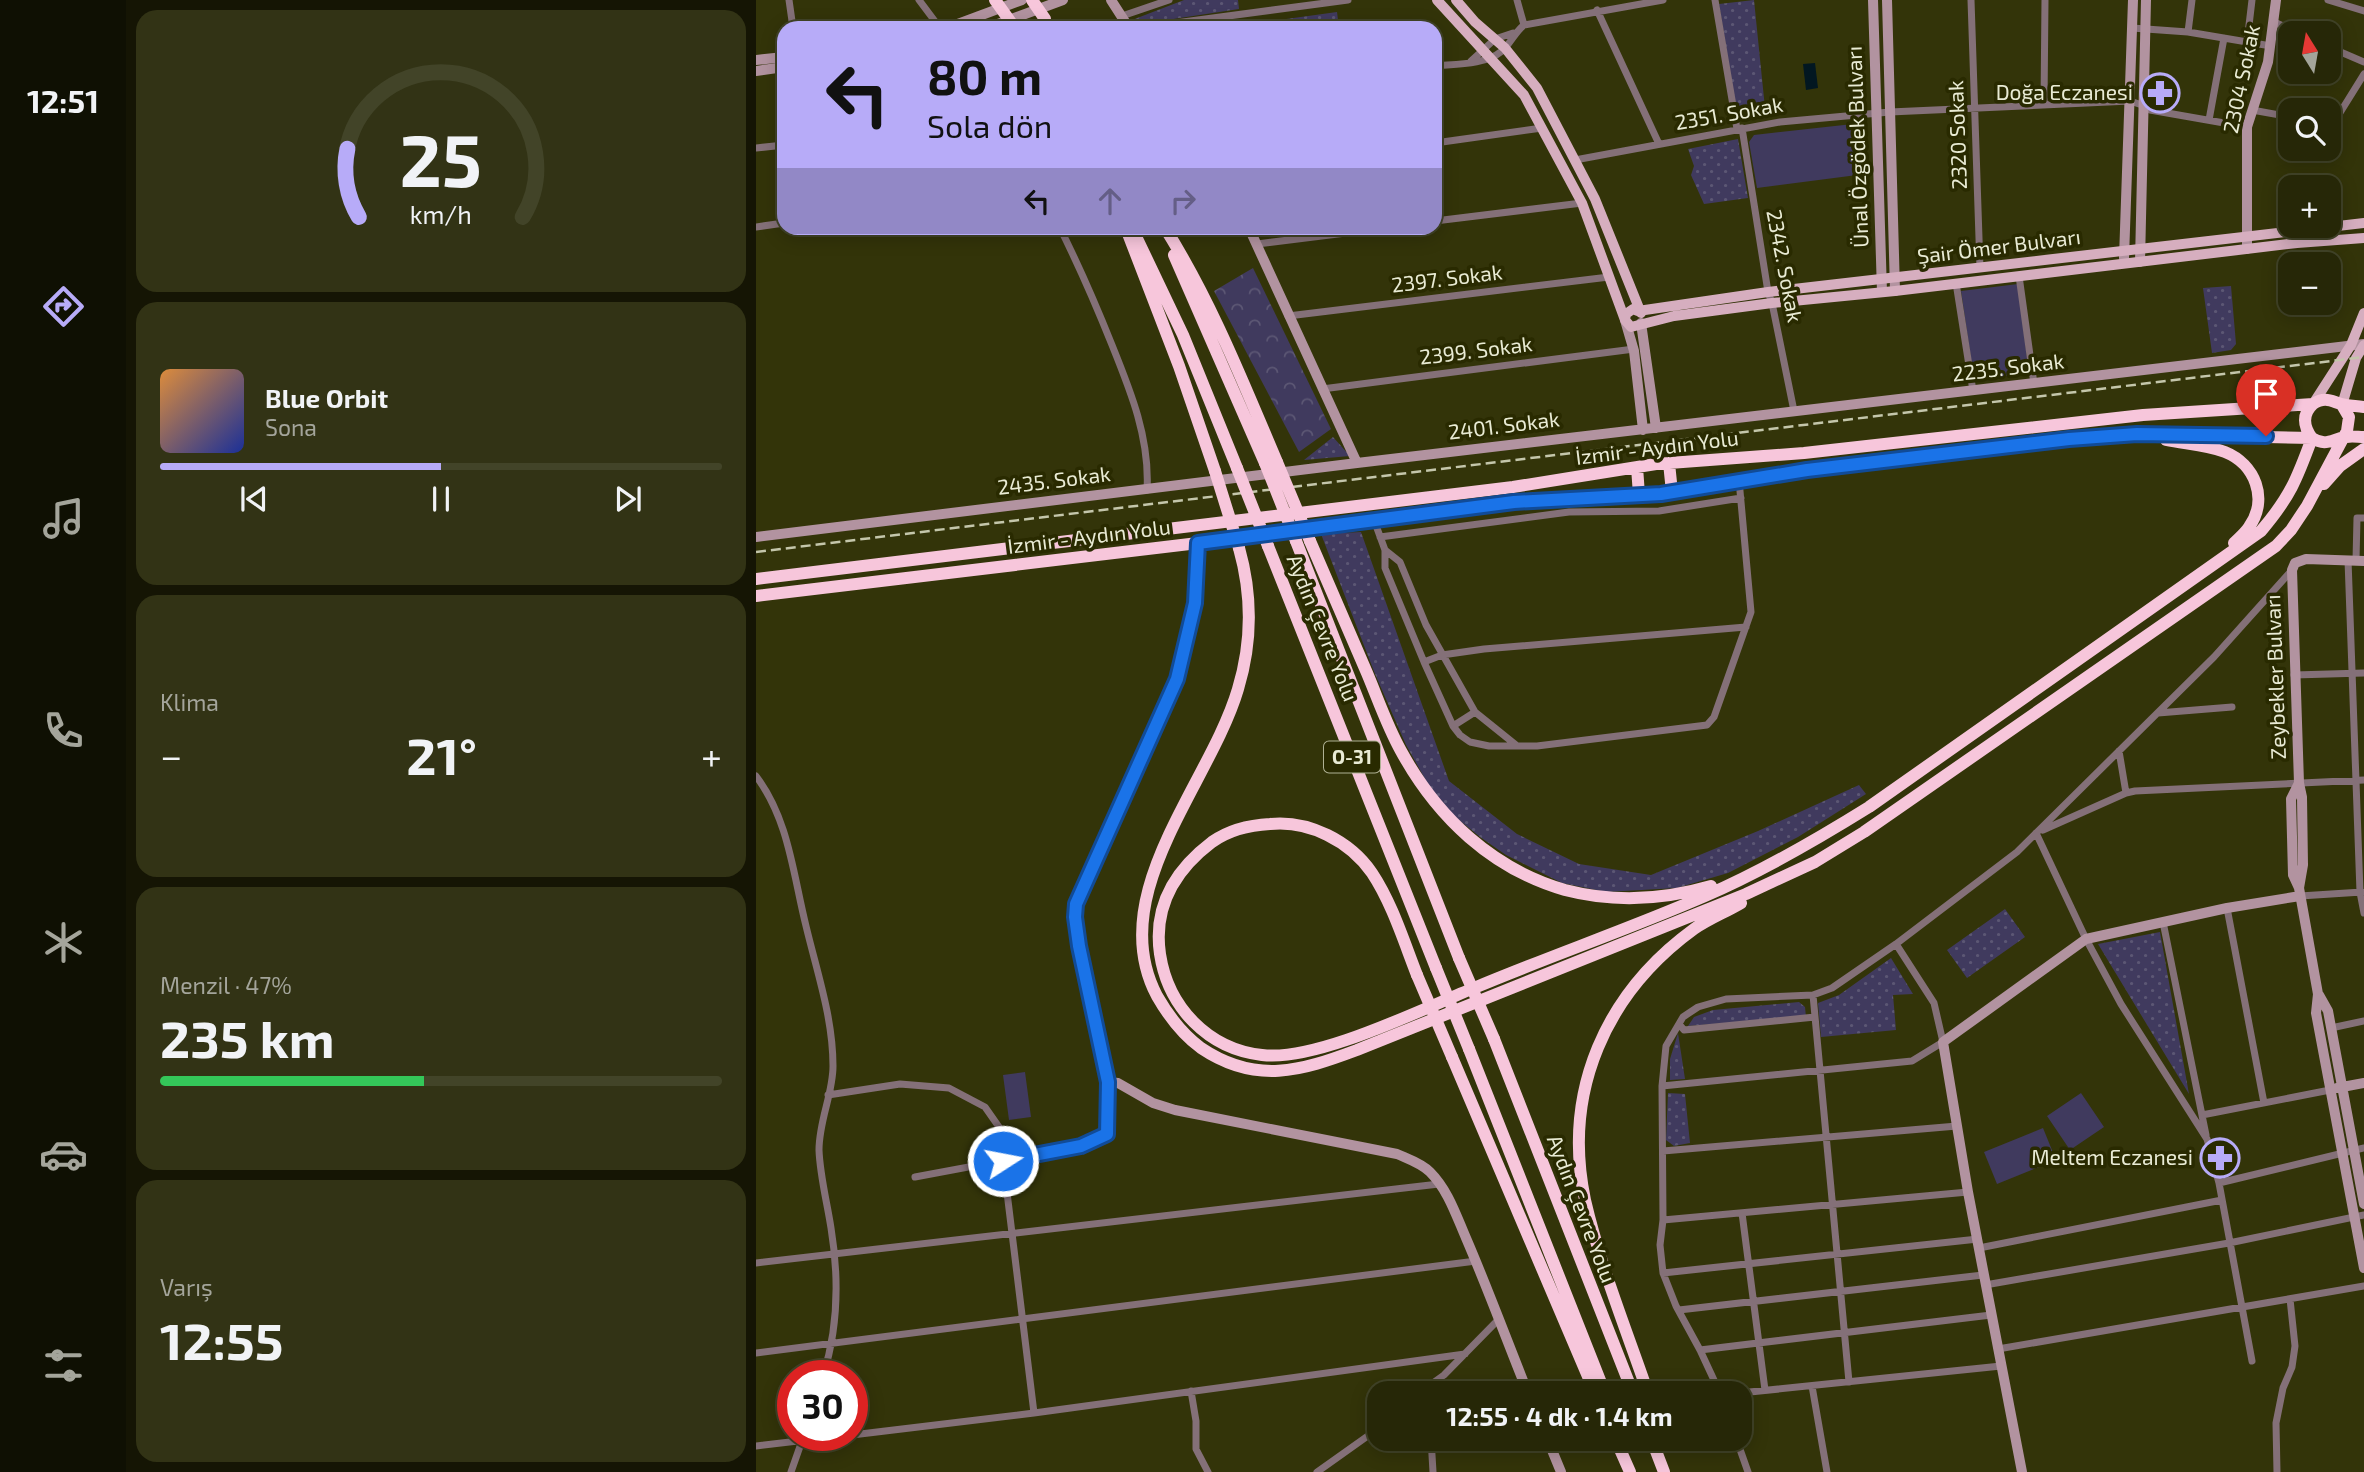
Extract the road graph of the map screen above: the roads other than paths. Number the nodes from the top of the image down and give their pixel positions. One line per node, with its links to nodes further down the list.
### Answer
1 (789, 0): 29 (street)
2 (919, 0): 30 (street)
3 (995, 0): 33 (highway, bridge)
4 (1021, 0): 31 (street)
5 (1032, 0): 34 (highway, bridge)
6 (1063, 0): 32 (street)
7 (1111, 0): 28 (street)
8 (1169, 0): 28 (street)
9 (1348, 0): 36 (street)
10 (1437, 0): 48 (main road)
11 (1456, 0): 45 (main road)
12 (1517, 0): 38 (street)
13 (1663, 0): 25 (street)
14 (1715, 0): 72 (street, 2342. Sokak)
15 (1873, 0): 67 (street, Ünal Özgödek Bulvarı)
16 (1888, 0): 66 (street, Ünal Özgödek Bulvarı)
17 (1971, 0): 63 (street, 2320 Sokak)
18 (2045, 0): 61 (street)
19 (2133, 0): 40 (street)
20 (2146, 0): 41 (street)
21 (2192, 0): 42 (street)
22 (2252, 0): 46 (street)
23 (2276, 0): 37 (street, 2304 Sokak)
24 (2328, 0): 27 (street)
25 (1630, 3): 26 (street)
26 (1597, 10): 38 (street); 74 (street)
27 (2364, 11)
28 (1122, 16): 35 (street)
29 (792, 21)
30 (935, 21)
31 (966, 21)
32 (1006, 21)
33 (1010, 21)
34 (1046, 21)
35 (1125, 21)
36 (1190, 21)
37 (2274, 22): 39 (street); 47 (street, 2304 Sokak)
38 (1524, 24): 43 (street)
39 (2278, 24)
40 (2132, 28): 41 (street); 60 (street)
41 (2145, 29): 42 (street); 62 (street)
42 (2188, 32): 44 (street)
43 (1513, 33): 45 (street); 49 (street)
44 (2224, 38): 46 (street); 69 (street)
45 (1495, 39): 48 (street); 49 (main road)
46 (2247, 42): 47 (street)
47 (2271, 46): 64 (street, 2304 Sokak)
48 (1483, 48): 52 (main road); 54 (street)
49 (1505, 48): 52 (street); 77 (main road)
50 (2342, 53): 55 (street)
51 (777, 58): 53 (street)
52 (1492, 58): 54 (street); 71 (main road)
53 (756, 60)
54 (1471, 62): 56 (street)
55 (2364, 62)
56 (1442, 65)
57 (777, 68): 58 (street)
58 (756, 71)
59 (2364, 74): 65 (street)
60 (2130, 101): 61 (street, 2351. Sokak); 62 (street, 2351. Sokak); 95 (street)
61 (2044, 104): 63 (street, 2351. Sokak)
62 (2142, 104): 69 (street, 2351. Sokak); 96 (street)
63 (1974, 107): 66 (street, 2351. Sokak); 98 (street, 2320 Sokak)
64 (2252, 110): 68 (street); 70 (street, 2304 Sokak)
65 (2341, 111)
66 (1890, 112): 67 (street, 2351. Sokak); 101 (street, Ünal Özgödek Bulvarı)
67 (1878, 113): 72 (street, 2351. Sokak); 102 (street, Ünal Özgödek Bulvarı)
68 (2278, 115)
69 (2209, 120): 70 (street, 2351. Sokak)
70 (2247, 127): 91 (street, 2304 Sokak)
71 (1542, 128): 73 (street); 78 (main road)
72 (1740, 128): 74 (street, 2351. Sokak); 106 (street, 2342. Sokak)
73 (1442, 142)
74 (1660, 144): 77 (street, 2351. Sokak)
75 (777, 146): 76 (street)
76 (756, 148)
77 (1575, 160): 78 (street); 79 (main road)
78 (1563, 164): 80 (main road)
79 (1595, 199): 80 (street); 107 (main road)
80 (1582, 203): 81 (street); 100 (main road)
81 (1442, 220)
82 (2364, 223): 91 (main road, Şair Ömer Bulvarı)
83 (777, 224): 84 (street)
84 (756, 227)
85 (1063, 235): 134 (street)
86 (1129, 235): 167 (highway, bridge)
87 (1135, 235): 246 (highway, Aydın Çevre Yolu / O-31, bridge)
88 (1166, 235): 129 (highway, Aydın Çevre Yolu / O-31)
89 (1252, 235): 93 (street)
90 (1330, 235): 93 (street)
91 (2246, 236): 94 (street, 2304 Sokak); 96 (main road, Şair Ömer Bulvarı)
92 (2362, 237): 94 (main road, Şair Ömer Bulvarı)
93 (1257, 244): 109 (street)
94 (2247, 249): 96 (main road, Şair Ömer Bulvarı)
95 (2124, 251): 96 (main road, Şair Ömer Bulvarı); 97 (street); 98 (main road, Şair Ömer Bulvarı)
96 (2140, 256): 97 (main road, Şair Ömer Bulvarı)
97 (2124, 263): 99 (main road, Şair Ömer Bulvarı)
98 (1980, 268): 101 (main road, Şair Ömer Bulvarı)
99 (2019, 276): 103 (main road, Şair Ömer Bulvarı); 115 (street)
100 (1609, 277): 109 (street, 2397. Sokak); 110 (main road)
101 (1894, 278): 102 (main road, Şair Ömer Bulvarı); 104 (street, Ünal Özgödek Bulvarı)
102 (1881, 279): 105 (street, Ünal Özgödek Bulvarı); 106 (main road, Şair Ömer Bulvarı)
103 (1956, 283): 104 (main road, Şair Ömer Bulvarı); 117 (street)
104 (1895, 291): 105 (main road, Şair Ömer Bulvarı)
105 (1881, 292): 106 (main road, Şair Ömer Bulvarı)
106 (1770, 297): 107 (main road, Şair Ömer Bulvarı); 111 (main road, Şair Ömer Bulvarı); 121 (street, 2342. Sokak)
107 (1638, 311): 110 (main road, Şair Ömer Bulvarı); 111 (main road)
108 (2364, 313): 113 (main road)
109 (1288, 316): 116 (street)
110 (1625, 320): 111 (main road, Şair Ömer Bulvarı); 114 (street)
111 (1641, 323): 122 (street)
112 (2364, 344): 113 (street, 2235. Sokak); 119 (main road)
113 (2351, 345): 115 (street, 2235. Sokak); 118 (main road)
114 (1634, 349): 116 (street, 2399. Sokak); 123 (street)
115 (2034, 384): 117 (street, 2235. Sokak)
116 (1322, 388): 130 (street)
117 (1973, 391): 121 (street, 2235. Sokak)
118 (2313, 404): 119 (highway); 127 (highway); 131 (highway, İzmir - Aydın Yolu)
119 (2343, 405): 120 (highway); 125 (highway)
120 (2364, 407)
121 (1794, 411): 122 (street, 2235. Sokak)
122 (1656, 428): 123 (street, 2401. Sokak)
123 (1643, 430): 130 (street, 2401. Sokak)
124 (2137, 434): 127 (highway, İzmir - Aydın Yolu); 133 (highway, İzmir - Aydın Yolu); 146 (highway)
125 (2342, 437): 126 (highway, İzmir - Aydın Yolu); 127 (highway, İzmir - Aydın Yolu); 138 (highway)
126 (2364, 437)
127 (2312, 438): 146 (highway)
128 (2364, 449): 138 (highway)
129 (1271, 462): 168 (highway, bridge); 247 (highway, Aydın Çevre Yolu / O-31, bridge)
130 (1357, 463): 134 (street, 2435. Sokak)
131 (1669, 463): 132 (highway, İzmir - Aydın Yolu); 135 (highway)
132 (1637, 467): 136 (highway); 148 (highway, İzmir - Aydın Yolu)
133 (1739, 480): 135 (highway, İzmir - Aydın Yolu); 137 (street)
134 (1147, 490): 141 (street, 2435. Sokak)
135 (1672, 492): 136 (highway, İzmir - Aydın Yolu)
136 (1639, 495): 140 (highway, İzmir - Aydın Yolu)
137 (1741, 498): 142 (street); 150 (street)
138 (2307, 506): 167 (highway)
139 (2364, 518): 145 (street)
140 (1374, 520): 142 (street); 143 (highway, İzmir - Aydın Yolu)
141 (756, 537)
142 (1380, 537): 144 (street)
143 (1198, 543): 149 (highway, İzmir - Aydın Yolu); 188 (street)
144 (1385, 550): 151 (street); 152 (street)
145 (2356, 560): 147 (street); 153 (street)
146 (2214, 564): 168 (highway)
147 (2292, 570): 155 (street, Zeybekler Bulvarı); 158 (street)
148 (756, 579)
149 (756, 596)
150 (1746, 626): 151 (street); 160 (street)
151 (1442, 655): 152 (street); 157 (street)
152 (1424, 662): 159 (street)
153 (2350, 673): 154 (street); 155 (street); 163 (street)
154 (2364, 673)
155 (2294, 675): 164 (street, Zeybekler Bulvarı)
156 (2232, 706): 158 (street)
157 (1475, 712): 159 (street); 160 (street)
158 (2157, 713): 161 (street)
159 (1453, 726): 160 (street)
160 (1517, 746)
161 (2119, 751): 165 (street); 166 (street)
162 (756, 776): 193 (street)
163 (2360, 780): 164 (street); 170 (street)
164 (2298, 783): 165 (street); 169 (street, Zeybekler Bulvarı)
165 (2126, 793): 166 (street)
166 (2036, 833): 174 (street); 175 (street)
167 (1815, 862): 248 (highway)
168 (1755, 873): 178 (highway, bridge)
169 (2300, 892): 170 (street); 171 (street); 176 (street, Zeybekler Bulvarı)
170 (2362, 892): 172 (street)
171 (2227, 908): 173 (street); 194 (street)
172 (2364, 913)
173 (2163, 922): 174 (street); 195 (street)
174 (2086, 939): 186 (street); 198 (street)
175 (1896, 944): 177 (street); 186 (street)
176 (2318, 994): 185 (street, Zeybekler Bulvarı); 192 (street, Zeybekler Bulvarı)
177 (1813, 995): 182 (street); 184 (street)
178 (1430, 1006)
179 (1430, 1006): 180 (highway, bridge)
180 (1430, 1006)
181 (1430, 1006): 245 (highway, bridge)
182 (1815, 1017): 184 (street); 187 (street)
183 (2364, 1021): 185 (street)
184 (1679, 1024): 190 (street)
185 (2331, 1028): 191 (street, Zeybekler Bulvarı)
186 (1943, 1042): 187 (street); 196 (street)
187 (1821, 1071): 190 (street); 197 (street)
188 (1108, 1082): 202 (street); 205 (street)
189 (2364, 1083): 191 (street)
190 (1662, 1086): 200 (street)
191 (2342, 1087): 192 (street); 199 (street, Zeybekler Bulvarı)
192 (2330, 1090): 194 (street); 201 (street, Zeybekler Bulvarı)
193 (828, 1095): 202 (street); 216 (street)
194 (2264, 1103): 195 (street)
195 (2202, 1115): 198 (street)
196 (1957, 1126): 197 (street); 206 (street)
197 (1827, 1138): 200 (street); 209 (street)
198 (2207, 1139): 204 (street)
199 (2359, 1149): 201 (street); 208 (street, Zeybekler Bulvarı)
200 (1662, 1151): 212 (street)
201 (2342, 1153): 204 (street); 211 (street, Zeybekler Bulvarı)
202 (1003, 1161): 203 (street); 213 (street)
203 (915, 1177)
204 (2219, 1183): 207 (street)
205 (1439, 1184): 213 (street); 218 (street)
206 (1968, 1192): 209 (street); 214 (street)
207 (2222, 1200): 214 (street); 215 (street)
208 (2364, 1204)
209 (1831, 1205): 210 (street); 217 (street)
210 (1742, 1213): 212 (street); 220 (street)
211 (2359, 1216): 215 (street); 221 (street, Zeybekler Bulvarı)
212 (1663, 1220): 222 (street)
213 (1013, 1233): 216 (street); 232 (street)
214 (1978, 1243): 217 (street); 223 (street)
215 (2229, 1243): 223 (street); 228 (street)
216 (834, 1253): 219 (street); 234 (street)
217 (1836, 1253): 220 (street); 225 (street)
218 (1476, 1261): 231 (street); 232 (street)
219 (756, 1263)
220 (1749, 1263): 222 (street); 227 (street)
221 (2364, 1268)
222 (1663, 1273): 229 (street)
223 (1984, 1280): 225 (street); 230 (street)
224 (2364, 1286): 226 (street)
225 (1840, 1292): 227 (street); 233 (street)
226 (2290, 1299): 228 (street); 279 (street)
227 (1754, 1301): 229 (street); 235 (street)
228 (2241, 1308): 236 (street); 241 (street)
229 (1679, 1310): 237 (street)
230 (1991, 1315): 233 (street); 236 (street)
231 (1498, 1320): 239 (street); 244 (street)
232 (1023, 1321): 234 (street); 255 (street)
233 (1844, 1333): 235 (street); 250 (street)
234 (832, 1343): 238 (street); 240 (street)
235 (1760, 1343): 237 (street); 252 (street)
236 (1998, 1349): 242 (street)
237 (1700, 1350): 249 (street)
238 (756, 1353)
239 (1465, 1354): 243 (street); 253 (street)
240 (827, 1360)
241 (2252, 1360)
242 (2001, 1366): 250 (street); 278 (street)
243 (1436, 1381)
244 (1523, 1381)
245 (1590, 1381)
246 (1600, 1381)
247 (1628, 1381)
248 (1644, 1381)
249 (1714, 1381)
250 (1849, 1382): 251 (street)
251 (1812, 1385): 252 (street); 277 (street)
252 (1765, 1390): 254 (street)
253 (1191, 1391): 255 (street); 269 (street)
254 (1752, 1392)
255 (1034, 1413): 256 (street)
256 (868, 1433)
257 (1367, 1437): 270 (street)
258 (777, 1442): 259 (street)
259 (756, 1446)
260 (798, 1451): 268 (street)
261 (1432, 1451): 271 (street)
262 (1552, 1451): 272 (street)
263 (1622, 1451): 273 (highway)
264 (1625, 1451): 273 (highway)
265 (1656, 1451): 274 (highway)
266 (1664, 1451): 275 (highway)
267 (1741, 1451): 276 (street)
268 (791, 1472)
269 (1208, 1472)
270 (1317, 1472)
271 (1433, 1472)
272 (1561, 1472)
273 (1632, 1472)
274 (1664, 1472)
275 (1670, 1472)
276 (1748, 1472)
277 (1827, 1472)
278 (2022, 1472)
279 (2277, 1472)

